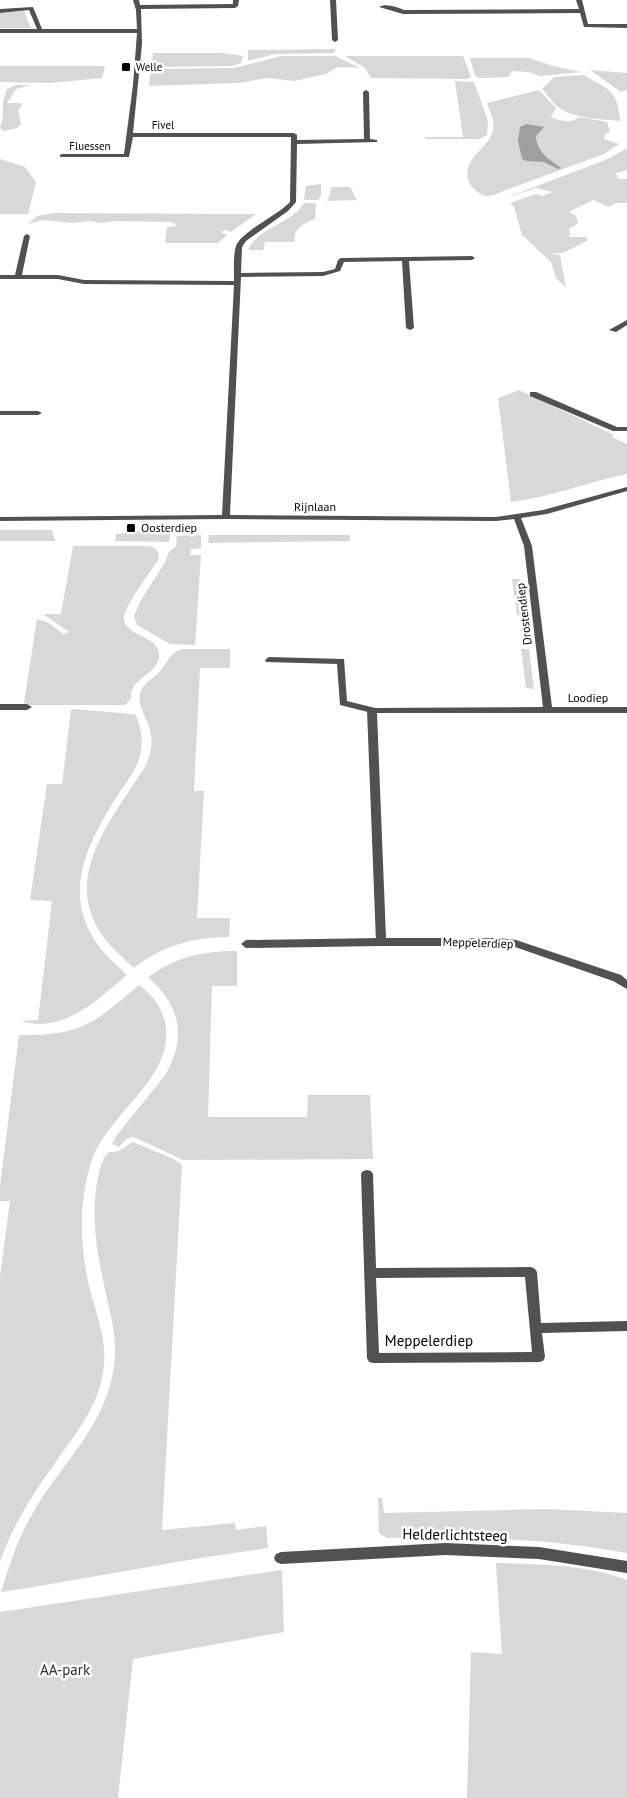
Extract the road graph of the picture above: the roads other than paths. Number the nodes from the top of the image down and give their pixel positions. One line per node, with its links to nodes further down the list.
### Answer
1 (136, 0): 5 (street)
2 (236, 0): 5 (street)
3 (333, 0): 13 (street)
4 (579, 0): 8 (street)
5 (140, 7): 12 (street)
6 (382, 8): 8 (street)
7 (0, 11): 11 (street)
8 (582, 11): 9 (street)
9 (627, 26)
10 (0, 31): 11 (street)
11 (40, 31): 12 (street)
12 (140, 31): 15 (street)
13 (334, 40)
14 (366, 92): 17 (street)
15 (130, 135): 18 (street, Fivel); 19 (street, Fluessen)
16 (375, 140): 17 (street, Fivel)
17 (368, 141): 18 (street, Fivel)
18 (294, 142): 23 (street)
19 (62, 156)
20 (27, 236): 25 (street)
21 (472, 258): 22 (street)
22 (405, 259): 23 (street); 28 (street)
23 (237, 275): 26 (street)
24 (0, 277): 25 (street)
25 (18, 277): 26 (street)
26 (237, 283): 35 (street)
27 (627, 322): 29 (street)
28 (410, 328)
29 (613, 330)
30 (533, 394): 33 (street)
31 (0, 413): 32 (street)
32 (38, 413)
33 (627, 429)
34 (627, 489): 36 (street, Rijnlaan)
35 (226, 517): 36 (street, Rijnlaan); 37 (street, Rijnlaan)
36 (518, 517): 42 (street, Drostendiep)
37 (0, 519)
38 (269, 660): 41 (street)
39 (0, 707): 40 (street)
40 (27, 707)
41 (372, 710): 42 (street); 44 (street)
42 (548, 710): 43 (street, Loodiep)
43 (627, 710)
44 (381, 942): 45 (street, Meppelerdiep); 46 (street, Meppelerdiep)
45 (246, 944)
46 (627, 985)
47 (367, 1174): 48 (street, Meppelerdiep)
48 (371, 1274): 50 (street, Meppelerdiep); 50 (street, Meppelerdiep)
49 (627, 1326): 50 (street)
50 (536, 1328)
51 (281, 1558): 52 (street, Helderlichtsteeg)
52 (627, 1567)

